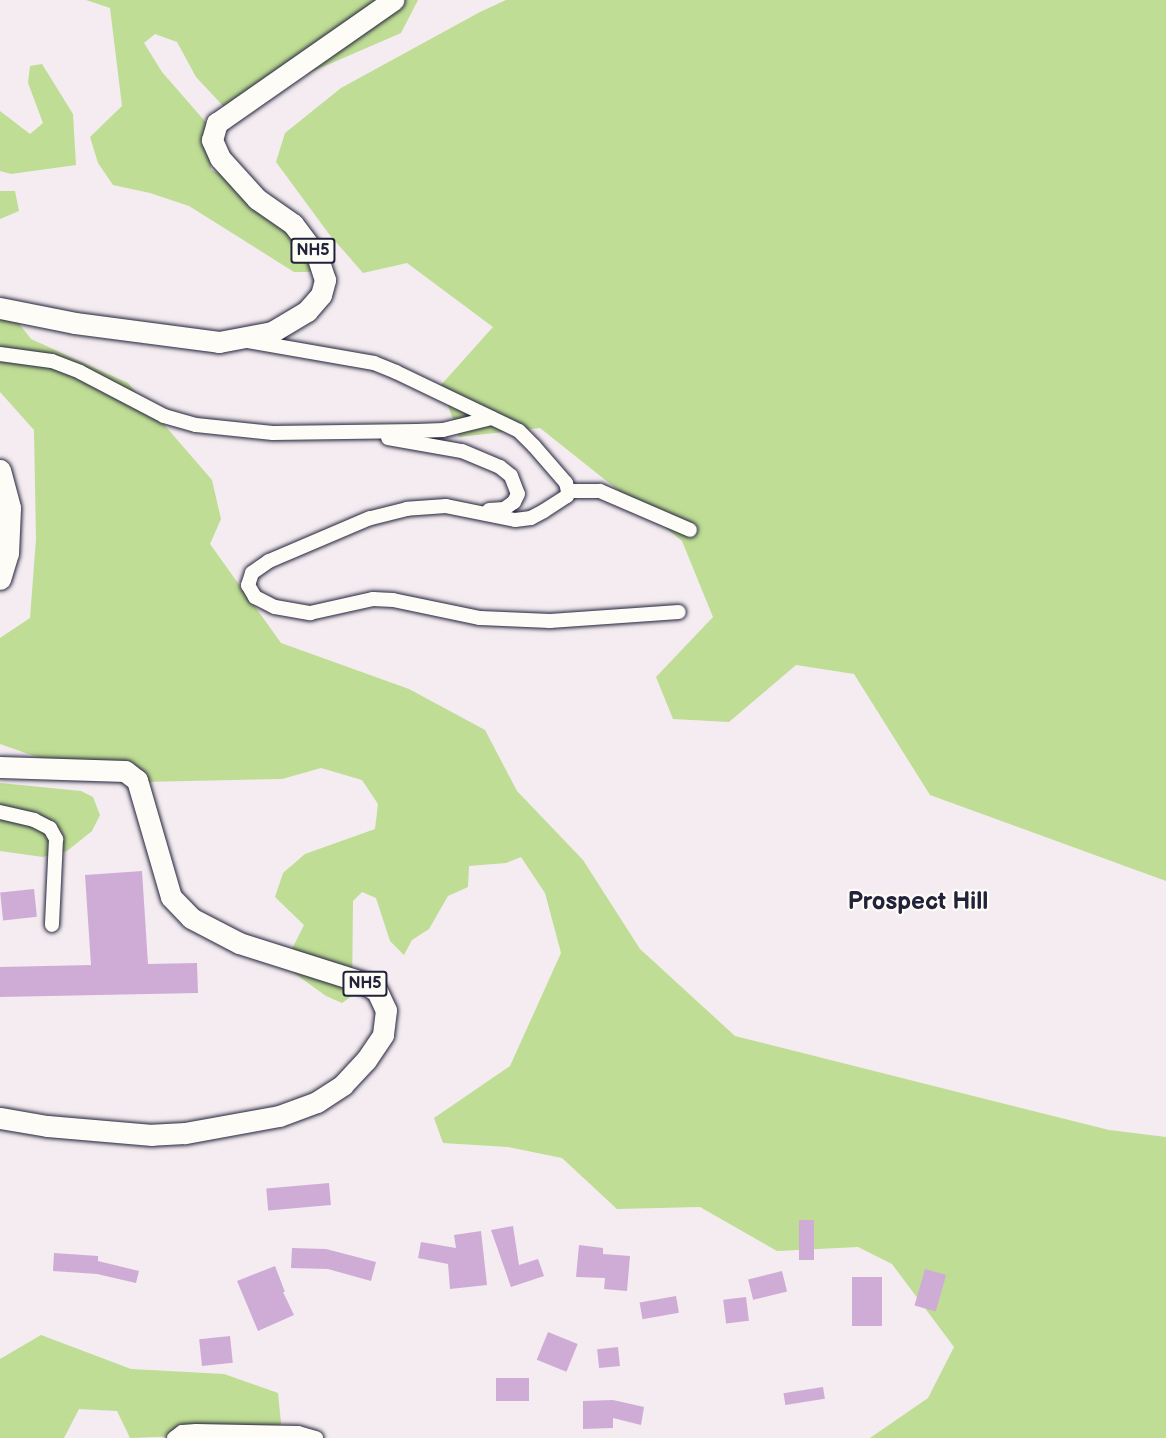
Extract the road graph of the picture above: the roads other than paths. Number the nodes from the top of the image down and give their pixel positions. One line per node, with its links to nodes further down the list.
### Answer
1 (393, 0): 3 (highway, NH5)
2 (0, 308): 3 (highway, NH5)
3 (237, 339): 5 (street)
4 (0, 354): 6 (street)
5 (492, 418): 6 (street); 8 (street)
6 (350, 432): 9 (street)
7 (0, 470): 11 (highway)
8 (568, 491): 9 (street); 10 (street)
9 (469, 511): 12 (street)
10 (690, 530)
11 (0, 579)
12 (679, 612)
13 (0, 767): 16 (highway, NH5)
14 (0, 812): 15 (street)
15 (52, 926)
16 (0, 1118)
17 (174, 1438): 18 (street)
18 (316, 1438)

